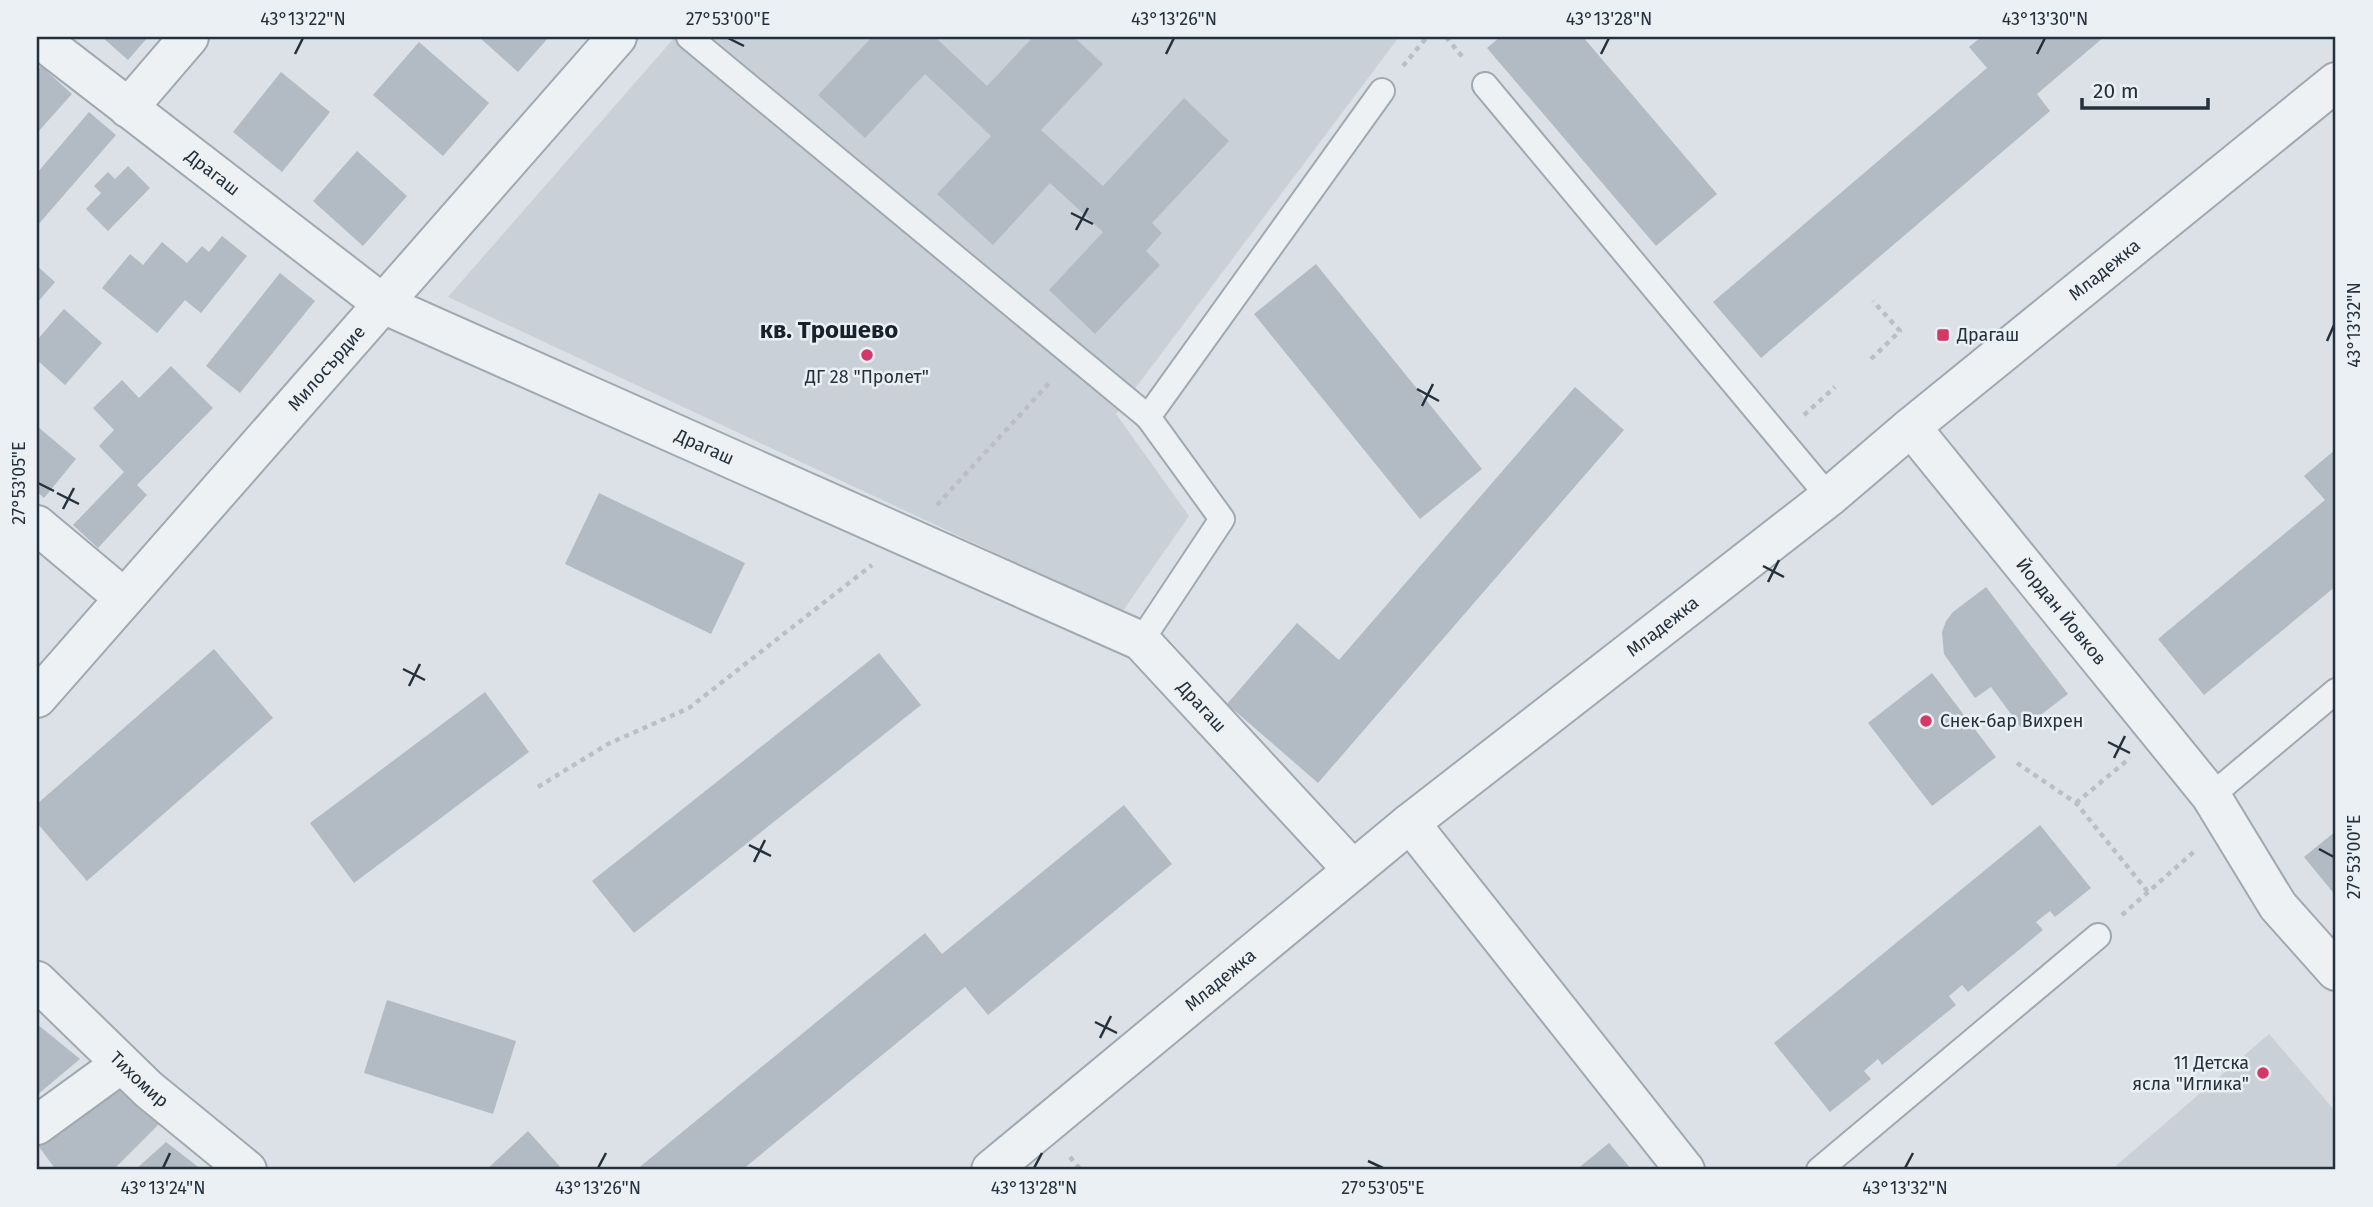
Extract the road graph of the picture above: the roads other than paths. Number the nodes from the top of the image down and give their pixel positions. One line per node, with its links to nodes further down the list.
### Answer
1 (37, 37): 8 (street, Драгаш)
2 (189, 37): 8 (street)
3 (617, 37): 9 (street, Милосърдие)
4 (689, 37): 10 (lane)
5 (2336, 82): 11 (street, Младежка)
6 (1485, 85): 12 (lane)
7 (1382, 91): 10 (lane)
8 (128, 108): 9 (street, Драгаш)
9 (383, 304): 14 (street, Милосърдие); 15 (street, Драгаш)
10 (1148, 417): 15 (lane)
11 (1910, 427): 12 (street, Младежка); 18 (street, Йордан Йовков)
12 (1829, 497): 19 (street, Младежка)
13 (37, 525): 14 (street)
14 (124, 598): 17 (street, Милосърдие)
15 (1141, 641): 20 (street, Драгаш)
16 (2336, 691): 18 (lane)
17 (37, 698)
18 (2220, 809): 22 (street, Йордан Йовков)
19 (1410, 823): 20 (street, Младежка); 28 (street)
20 (1353, 870): 27 (street, Младежка)
21 (2098, 936): 29 (lane)
22 (2336, 971)
23 (37, 981): 24 (street, Тихомир)
24 (121, 1064): 25 (street); 26 (street, Тихомир)
25 (37, 1125)
26 (247, 1170)
27 (991, 1170)
28 (1685, 1170)
29 (1819, 1170)

